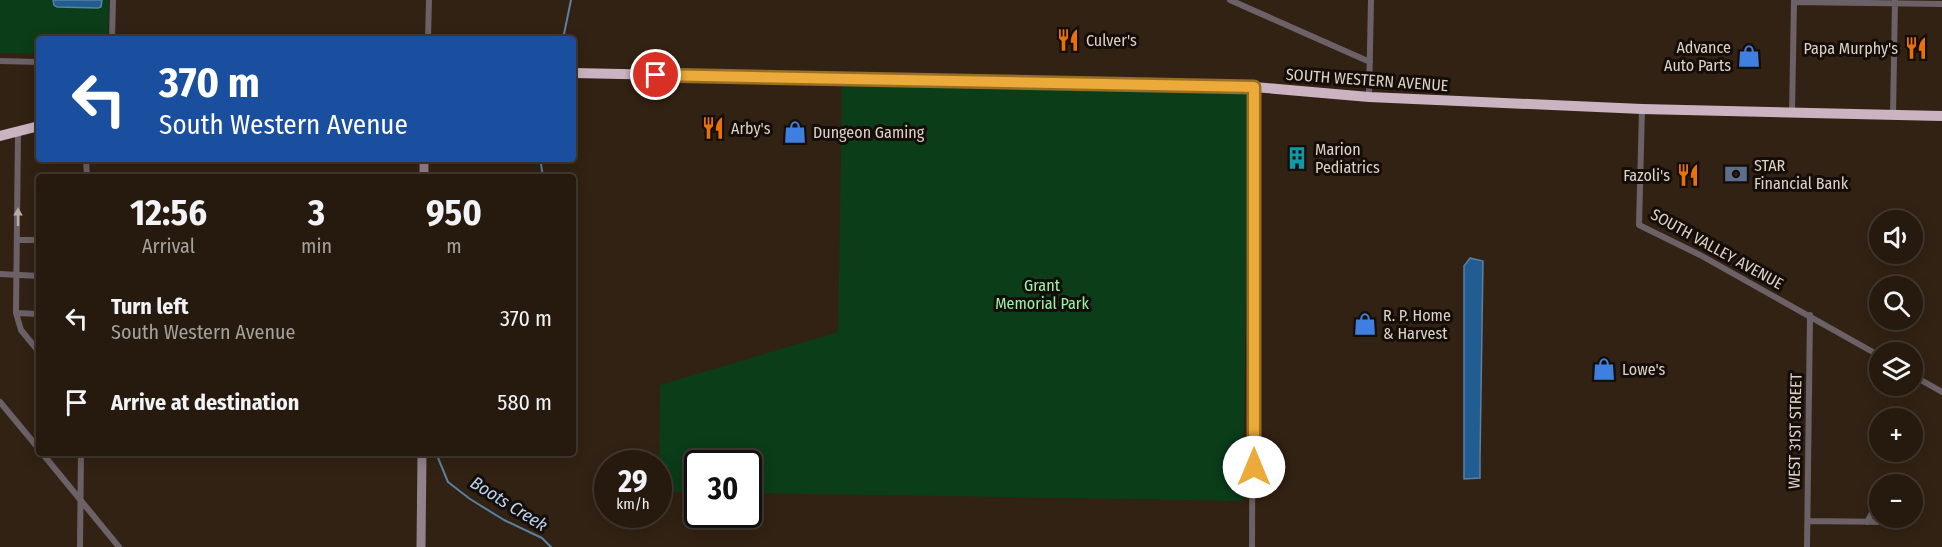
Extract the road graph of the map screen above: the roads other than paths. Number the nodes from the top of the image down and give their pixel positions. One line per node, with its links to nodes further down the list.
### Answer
1 (113, 0): 8 (street)
2 (429, 0): 9 (street)
3 (1230, 0): 12 (street)
4 (1371, 0): 12 (street)
5 (1794, 1): 6 (street); 17 (street)
6 (1895, 2): 7 (street); 18 (street)
7 (1942, 4)
8 (112, 36)
9 (428, 36)
10 (0, 61): 11 (street)
11 (36, 62)
12 (1370, 62): 15 (street)
13 (576, 73): 14 (highway, SOUTH WESTERN AVENUE)
14 (1254, 87): 15 (highway, SOUTH WESTERN AVENUE); 47 (street)
15 (1369, 97): 16 (highway, SOUTH WESTERN AVENUE)
16 (1642, 109): 17 (highway, SOUTH WESTERN AVENUE); 30 (street, SOUTH VALLEY AVENUE)
17 (1792, 113): 18 (highway, SOUTH WESTERN AVENUE)
18 (1893, 115): 19 (highway, SOUTH WESTERN AVENUE)
19 (1942, 116)
20 (36, 127): 21 (highway)
21 (18, 132): 22 (highway); 23 (street, one-way to 21)
22 (0, 136)
23 (18, 240): 24 (street); 26 (street)
24 (36, 240)
25 (0, 274): 26 (street)
26 (17, 275): 27 (street); 28 (street)
27 (36, 276)
28 (16, 314): 29 (street); 31 (street)
29 (36, 314)
30 (1810, 315): 32 (street, SOUTH VALLEY AVENUE); 42 (street, WEST 31ST STREET)
31 (36, 348)
32 (1869, 350)
33 (1923, 381): 34 (street)
34 (1942, 392)
35 (0, 402): 36 (street)
36 (36, 446)
37 (44, 456): 40 (street)
38 (81, 456): 40 (street)
39 (422, 456): 46 (street)
40 (80, 500): 44 (street); 45 (street)
41 (1869, 518): 43 (street)
42 (1808, 521): 43 (street); 48 (street, WEST 31ST STREET)
43 (1867, 522)
44 (80, 547)
45 (119, 547)
46 (421, 547)
47 (1252, 547)
48 (1807, 547)

